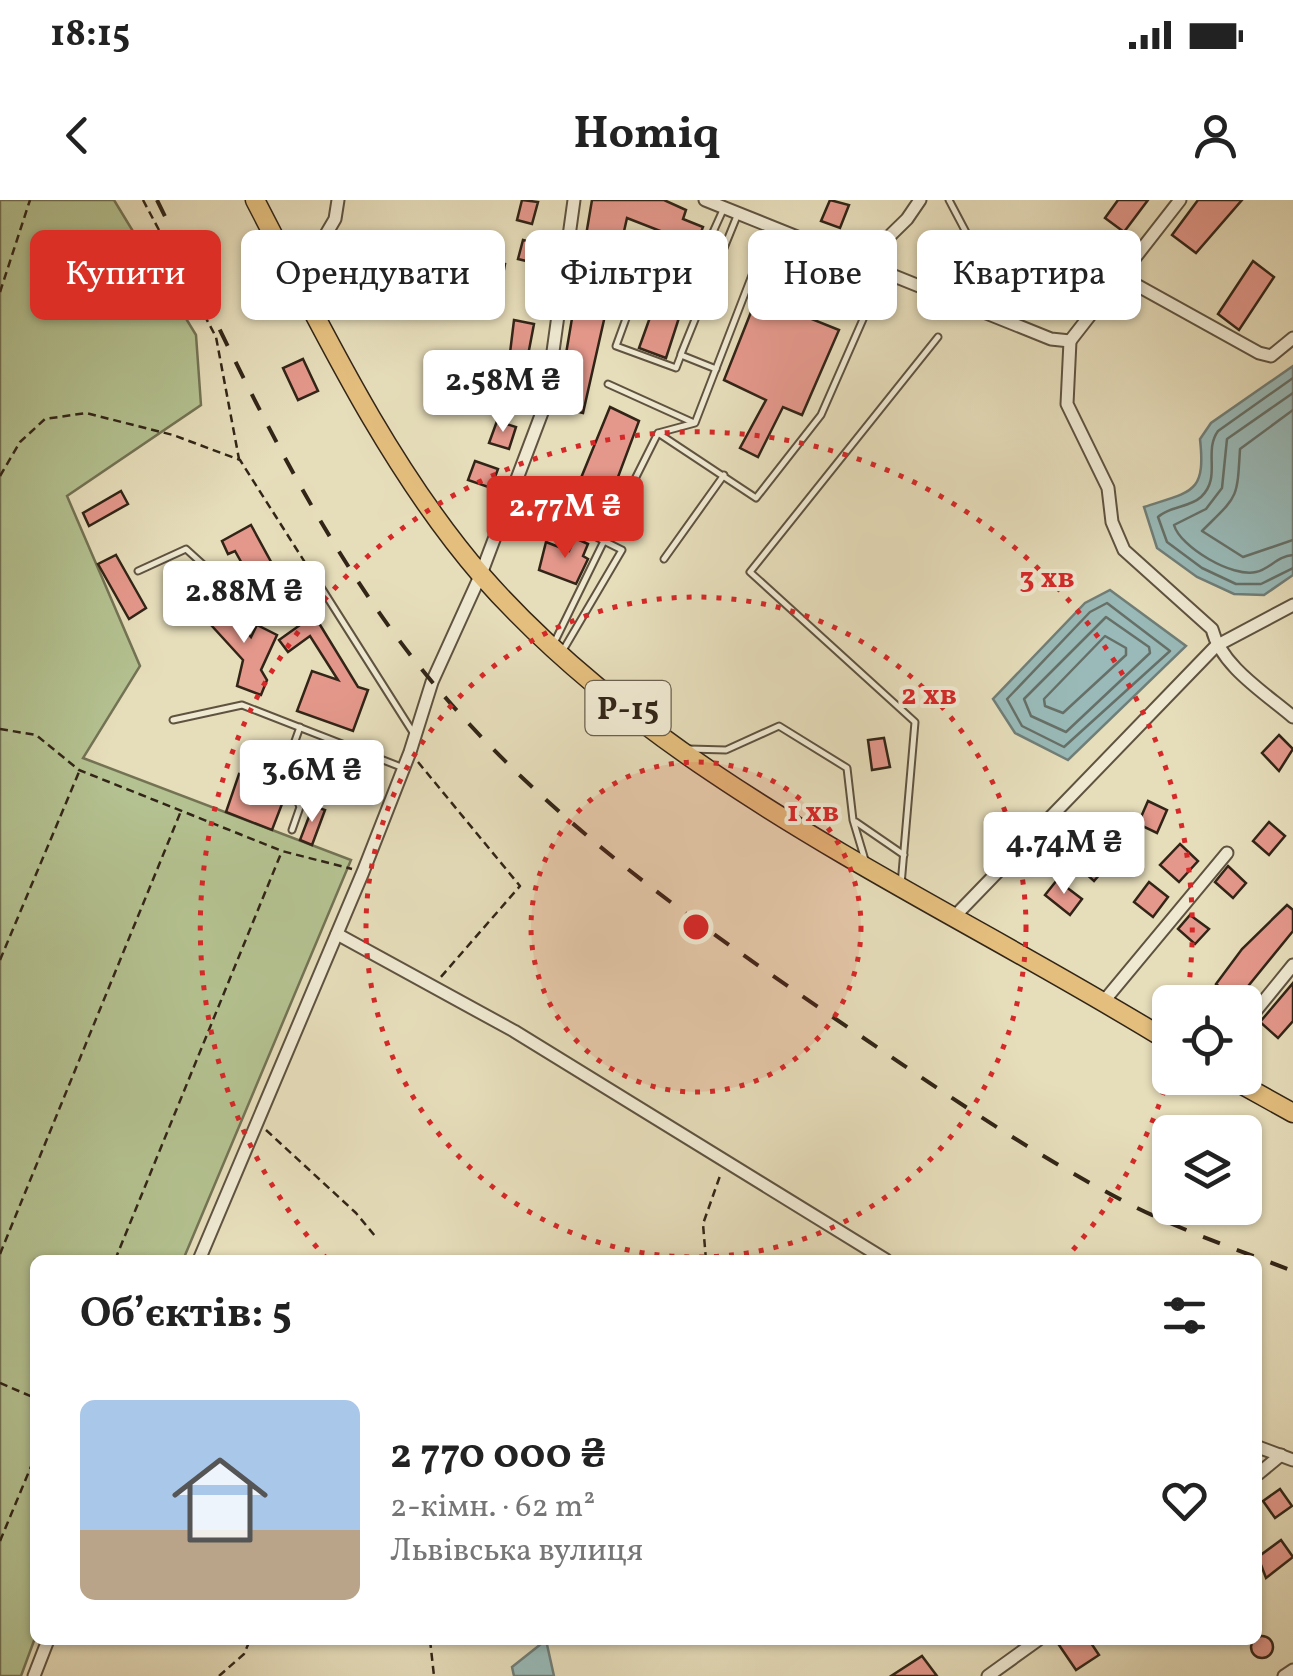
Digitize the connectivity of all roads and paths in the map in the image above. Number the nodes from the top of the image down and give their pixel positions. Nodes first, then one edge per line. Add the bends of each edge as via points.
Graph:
1 (30, 200) edge
2 (143, 200) edge
3 (255, 200) edge
4 (338, 200) edge
5 (574, 200) edge
6 (706, 200) edge
7 (920, 200) edge
8 (949, 200) edge
9 (1180, 200) edge
10 (724, 208) junction
11 (738, 213) junction
12 (271, 230) edge
13 (328, 230) edge
14 (714, 230) edge
15 (781, 230) edge
16 (896, 230) edge
17 (965, 230) edge
18 (1141, 252) edge
19 (1141, 288) edge
20 (0, 292) edge
21 (320, 320) edge
22 (625, 320) edge
23 (1003, 320) edge
24 (1088, 320) edge
25 (938, 337) dead end
26 (1293, 338) edge
27 (1070, 342) junction
28 (681, 354) junction
29 (716, 369) junction
30 (608, 384) dead end
31 (695, 423) junction
32 (658, 434) junction
33 (240, 460) junction
34 (724, 474) junction
35 (0, 476) edge
36 (542, 507) dead end
37 (604, 541) junction
38 (664, 560) dead end
39 (138, 571) dead end
40 (481, 574) junction
41 (317, 581) junction
42 (1293, 605) edge
43 (1216, 646) junction
44 (556, 651) junction
45 (1293, 717) edge
46 (173, 720) dead end
47 (300, 726) junction
48 (0, 729) edge
49 (414, 734) junction
50 (679, 749) junction
51 (410, 752) junction
52 (404, 768) junction
53 (79, 770) junction
54 (181, 810) junction
55 (853, 820) junction
56 (292, 830) dead end
57 (282, 851) junction
58 (1227, 853) dead end
59 (904, 855) junction
60 (867, 868) junction
61 (363, 872) junction
62 (901, 887) junction
63 (954, 917) junction
64 (337, 934) junction
65 (0, 960) edge
66 (1293, 965) edge
67 (432, 987) junction
68 (1104, 1001) junction
69 (1262, 1003) edge
70 (1152, 1031) edge
71 (1261, 1095) edge
72 (1293, 1113) edge
73 (258, 1122) junction
74 (724, 1162) junction
75 (375, 1236) dead end
76 (0, 1254) edge
77 (118, 1255) edge
78 (201, 1255) edge
79 (706, 1255) edge
80 (878, 1255) edge
81 (0, 1383) edge
82 (30, 1396) edge
83 (1262, 1449) edge
84 (1287, 1458) edge
85 (30, 1468) edge
86 (1262, 1472) edge
87 (0, 1541) edge
88 (46, 1645) edge
89 (248, 1645) edge
90 (431, 1645) edge
91 (1031, 1645) edge
92 (1293, 1670) edge
93 (34, 1676) edge
94 (218, 1676) edge
95 (434, 1676) edge
96 (988, 1676) edge
97 (1284, 1676) edge

1 - 20 path
2 - 33 path via 216,337
3 - 12 main road, Р-15
4 - 13 street
5 - 40 street via 546,402
6 - 10 street
7 - 16 street
8 - 17 lane
9 - 18 street
10 - 11 street
10 - 14 lane
11 - 15 street
11 - 28 lane
19 - 26 street via 1259,353 1271,356
21 - 40 main road, Р-15 via 395,451
22 - 28 lane via 616,346 676,368
23 - 27 street
24 - 27 street
25 - 59 lane via 750,572 914,722
27 - 43 street via 1066,404 1108,488 1124,550 1212,629
28 - 29 lane
29 - 31 lane
29 - 34 lane via 754,270 864,316 820,415 756,498
30 - 31 lane
31 - 32 lane
32 - 34 lane
32 - 37 lane
33 - 35 path via 86,413 45,419 20,442
33 - 41 path
34 - 38 lane
36 - 37 lane
37 - 44 lane
37 - 44 lane via 622,550
39 - 41 lane via 186,549 250,607
40 - 44 main road, Р-15
40 - 49 street
41 - 49 lane
42 - 43 street
43 - 45 street
43 - 63 street
44 - 50 main road, Р-15
46 - 47 lane via 242,705
47 - 52 lane
47 - 56 lane via 285,769 300,807
48 - 53 path via 36,735
49 - 51 street
50 - 55 lane via 726,750 779,726 847,768
50 - 60 main road, Р-15
51 - 52 street
51 - 67 path via 520,886
52 - 61 street
53 - 54 path
53 - 65 path
54 - 57 path
54 - 76 path
55 - 59 lane
55 - 60 lane
57 - 61 path
57 - 77 path
58 - 68 street
59 - 62 lane
60 - 62 main road, Р-15
61 - 64 street
62 - 63 main road, Р-15
63 - 68 main road, Р-15
64 - 67 street
64 - 73 street
66 - 69 street
67 - 74 street
68 - 70 main road, Р-15
71 - 72 main road
73 - 75 path
73 - 78 street
74 - 79 path via 703,1224
74 - 80 street
81 - 82 path
83 - 84 street
84 - 86 street
85 - 87 path
88 - 93 street
89 - 94 path
90 - 95 path
91 - 96 street
92 - 97 street

